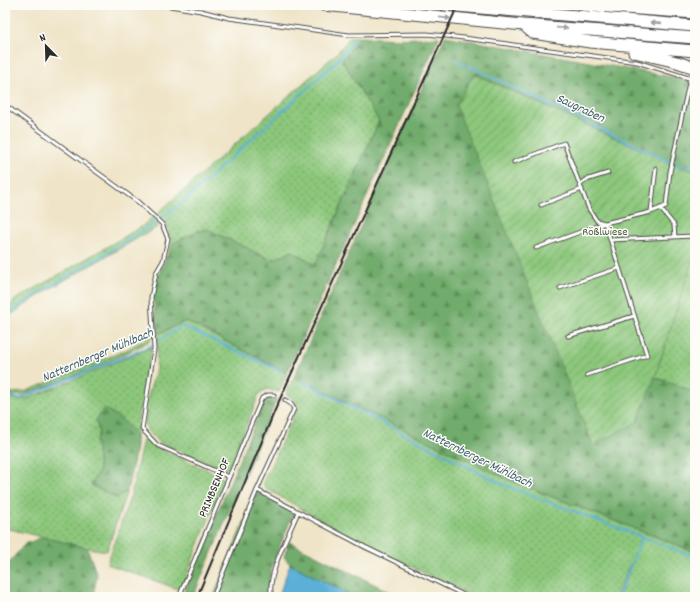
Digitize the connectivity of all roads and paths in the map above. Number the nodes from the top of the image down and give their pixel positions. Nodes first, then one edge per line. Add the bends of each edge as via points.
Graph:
1 (164, 5) edge
2 (323, 5) edge
3 (445, 5) edge
4 (583, 5) edge
5 (689, 11) edge
6 (523, 25) junction
7 (695, 26) edge
8 (695, 38) edge
9 (613, 45) junction
10 (695, 51) edge
11 (695, 68) edge
12 (690, 78) junction
13 (695, 80) edge
14 (5, 104) edge
15 (514, 162) dead end
16 (656, 168) dead end
17 (608, 173) dead end
18 (580, 185) junction
19 (582, 189) junction
20 (541, 205) dead end
21 (660, 208) junction
22 (650, 212) junction
23 (605, 223) junction
24 (694, 236) dead end
25 (675, 237) junction
26 (610, 240) junction
27 (536, 248) dead end
28 (619, 268) junction
29 (560, 288) dead end
30 (634, 316) junction
31 (568, 336) dead end
32 (587, 375) dead end
33 (274, 395) dead end
34 (286, 400) dead end
35 (229, 478) junction
36 (257, 490) junction
37 (298, 512) junction
38 (180, 597) edge
39 (213, 597) edge
40 (272, 597) edge
41 (468, 597) edge

1 - 12 lane via 229,18 349,36 427,34 637,62
2 -> 6 highway
7 -> 3 highway
4 - 5 highway
6 -> 8 highway
6 - 9 highway via 533,33
9 - 10 highway
9 - 11 highway
12 - 13 lane
12 - 21 lane via 666,206
14 - 35 lane via 155,215 162,224 168,239 151,297 154,349 142,429 157,445
15 - 18 lane via 564,143
16 - 22 lane
17 - 18 lane via 586,180
18 - 19 lane
19 - 20 lane
19 - 23 lane via 589,209 597,221
21 - 22 lane
21 - 25 lane via 674,225
22 - 23 lane
23 - 26 lane
23 - 27 lane
24 - 25 lane
25 - 26 lane
26 - 28 lane
28 - 29 lane
28 - 30 lane
30 - 31 lane
30 - 32 lane via 647,355
33 - 35 lane, PRIMBSENHOF via 262,398
34 - 36 lane via 294,409
35 - 38 lane, PRIMBSENHOF
36 - 37 lane
36 - 39 lane
37 - 40 lane via 274,569 270,592
37 - 41 lane

